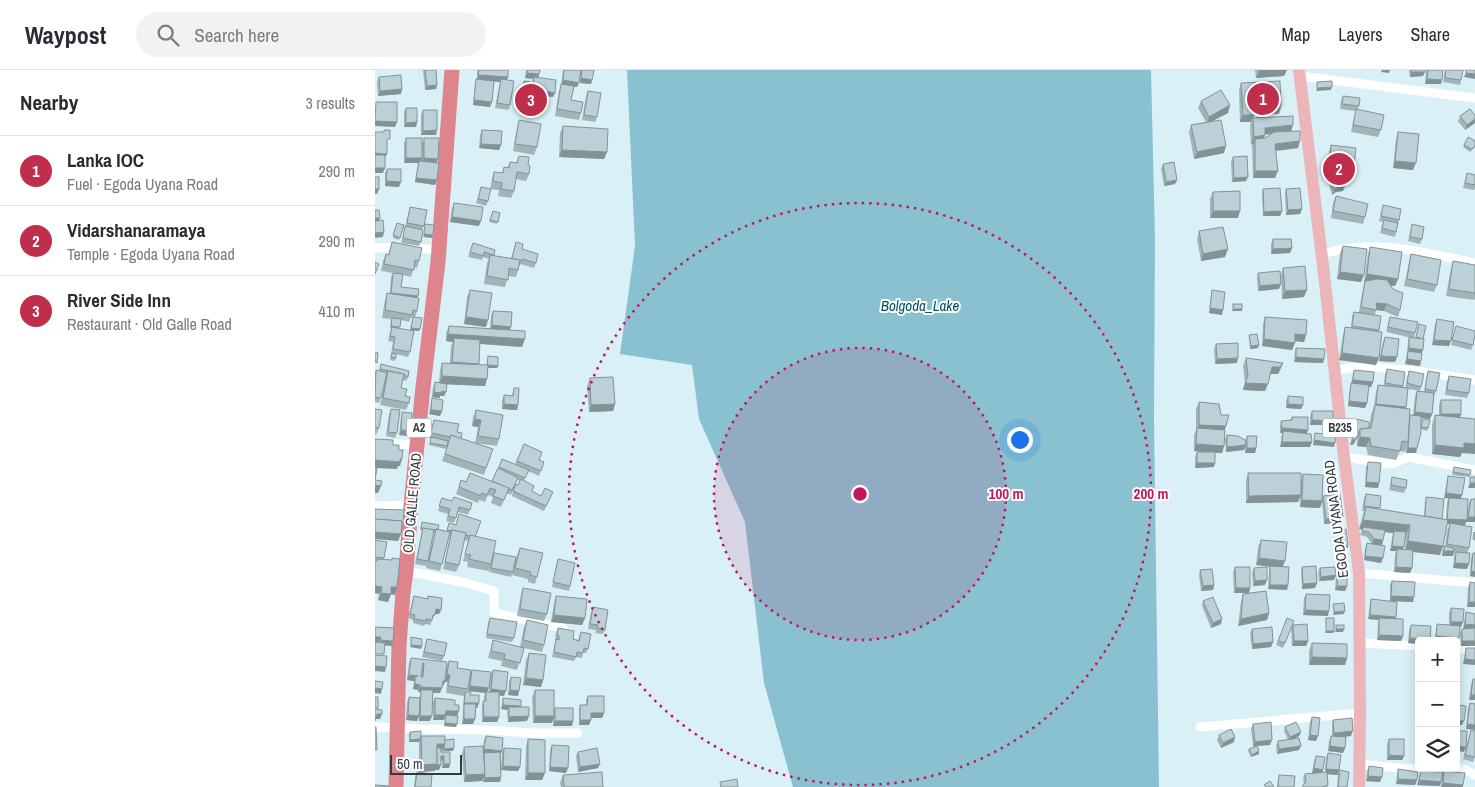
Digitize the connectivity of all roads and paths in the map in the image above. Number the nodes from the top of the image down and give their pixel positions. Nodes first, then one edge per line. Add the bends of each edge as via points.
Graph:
1 (452, 70) edge
2 (1300, 73) edge
3 (1475, 98) edge
4 (375, 248) edge
5 (439, 250) junction
6 (1322, 254) junction
7 (1475, 263) edge
8 (1334, 371) junction
9 (1475, 380) edge
10 (375, 443) edge
11 (417, 445) junction
12 (1344, 457) junction
13 (1475, 470) edge
14 (411, 505) junction
15 (375, 506) edge
16 (406, 571) junction
17 (1359, 573) junction
18 (1475, 583) edge
19 (563, 628) edge
20 (1359, 643) junction
21 (1415, 646) edge
22 (1460, 649) edge
23 (1475, 649) edge
24 (1360, 713) junction
25 (375, 726) edge
26 (1201, 727) dead end
27 (397, 728) junction
28 (578, 733) dead end
29 (1360, 764) junction
30 (1415, 769) edge
31 (1460, 769) edge
32 (1475, 775) edge
33 (396, 787) edge
34 (1359, 787) edge

1 - 5 highway, OLD GALLE ROAD / A2
2 - 3 street
2 - 6 main road, EGODA UYANA ROAD / B235
4 - 5 street
5 - 11 highway, OLD GALLE ROAD / A2
6 - 7 street via 1338,249 1390,246
6 - 8 main road, EGODA UYANA ROAD / B235
8 - 9 street via 1362,366
8 - 12 main road, EGODA UYANA ROAD / B235
10 - 11 street
11 - 14 highway, OLD GALLE ROAD / A2
12 - 13 street via 1390,464 1409,457
12 - 17 main road, EGODA UYANA ROAD / B235
14 - 15 street
14 - 16 highway, OLD GALLE ROAD / A2
16 - 19 street via 494,591 494,613
16 - 27 highway, OLD GALLE ROAD / A2 via 399,645
17 - 18 street
17 - 20 main road, EGODA UYANA ROAD / B235
20 - 21 street
20 - 24 main road, EGODA UYANA ROAD / B235
22 - 23 street
24 - 26 street
24 - 29 main road, EGODA UYANA ROAD / B235
25 - 27 street
27 - 28 street
27 - 33 highway, OLD GALLE ROAD / A2
29 - 30 street
29 - 34 main road, EGODA UYANA ROAD / B235
31 - 32 street

